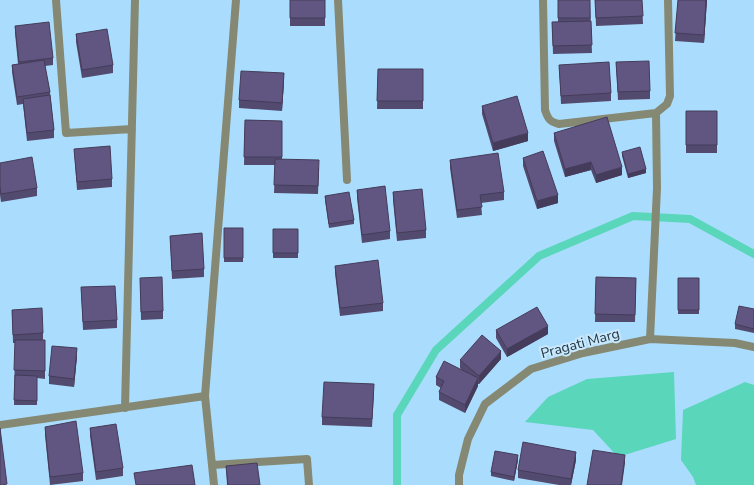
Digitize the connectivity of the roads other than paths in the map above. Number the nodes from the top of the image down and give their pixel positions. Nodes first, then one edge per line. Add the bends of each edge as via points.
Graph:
1 (56, 0) edge
2 (135, 0) edge
3 (236, 0) edge
4 (338, 0) edge
5 (543, 0) edge
6 (668, 0) edge
7 (656, 113) junction
8 (132, 130) junction
9 (346, 180) dead end
10 (650, 339) junction
11 (754, 348) edge
12 (205, 396) junction
13 (125, 408) junction
14 (0, 425) edge
15 (212, 465) junction
16 (214, 485) edge
17 (310, 485) edge
18 (459, 485) edge

1 - 8 street via 66,133
2 - 8 street
3 - 12 street
4 - 9 street
5 - 7 street via 545,110 548,119 559,124
6 - 7 street via 670,96 667,104
7 - 10 street via 657,188
8 - 13 street
10 - 11 street, Pragati Marg via 735,344
10 - 18 street, Pragati Marg via 583,352 532,370 484,404 468,439 458,475
12 - 13 street
12 - 15 street
13 - 14 street
15 - 16 street
15 - 17 street via 307,458

